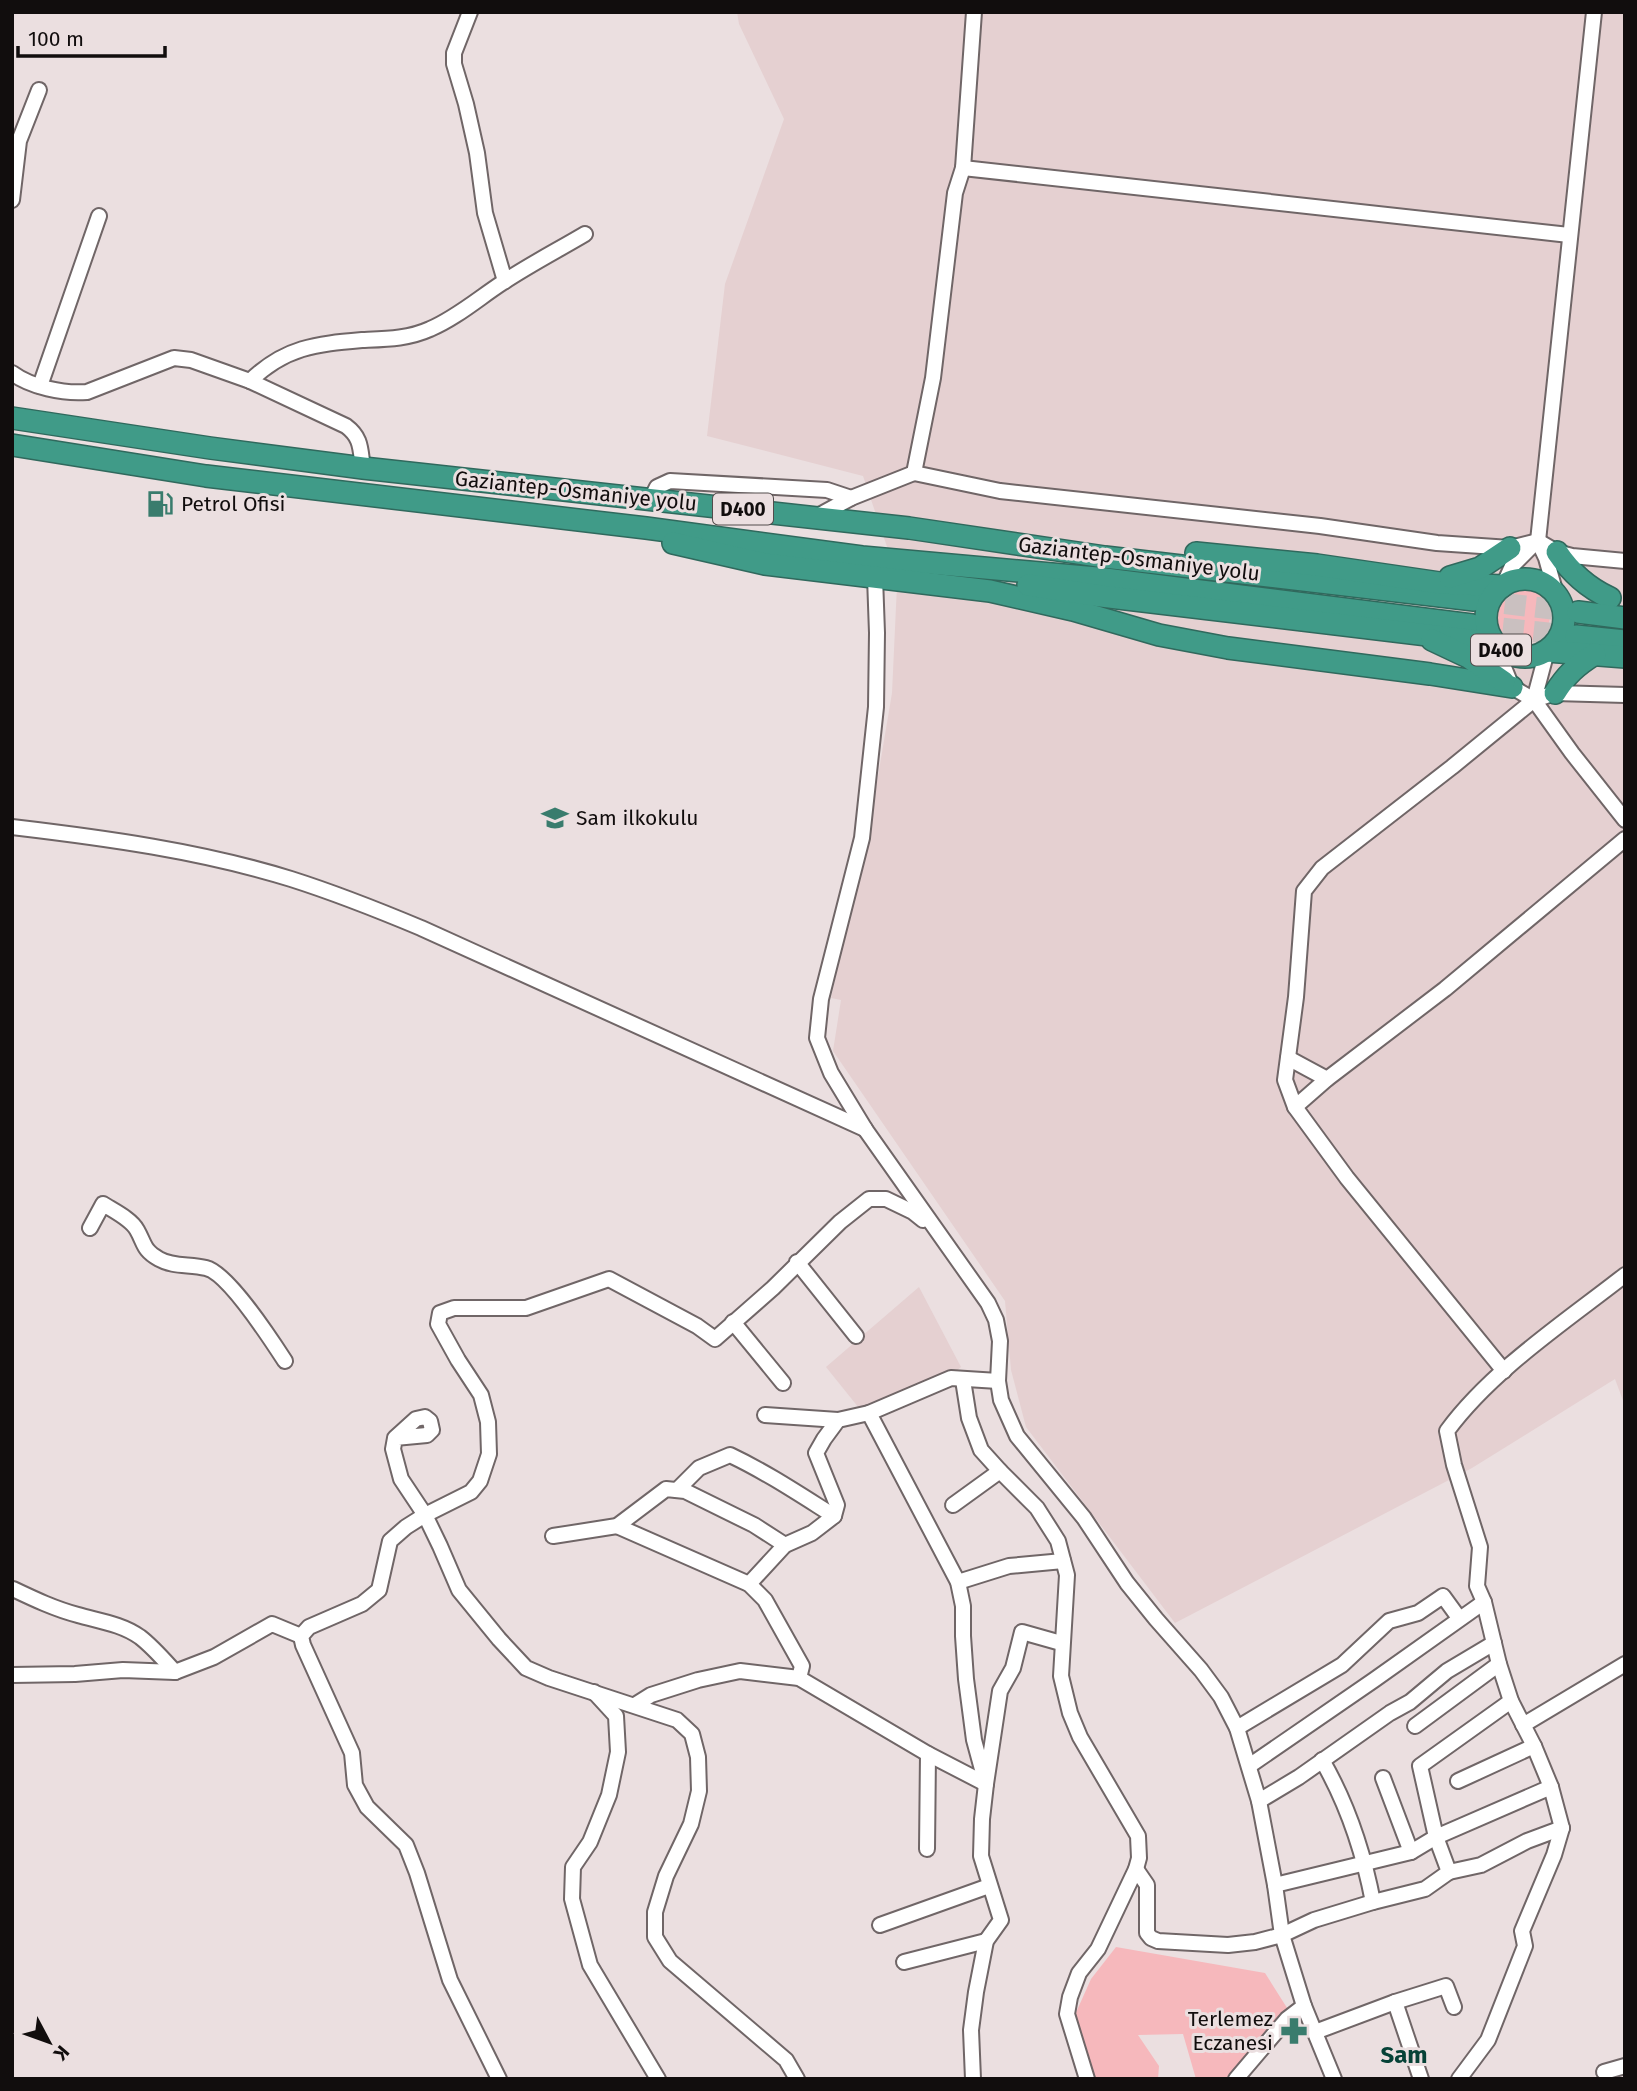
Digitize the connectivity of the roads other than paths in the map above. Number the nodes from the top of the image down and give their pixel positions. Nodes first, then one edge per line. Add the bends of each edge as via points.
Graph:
1 (470, 12) edge
2 (974, 12) edge
3 (1594, 12) edge
4 (39, 90) dead end
5 (963, 168) junction
6 (12, 200) edge
7 (99, 216) dead end
8 (585, 234) dead end
9 (1569, 235) junction
10 (505, 281) junction
11 (12, 373) edge
12 (250, 381) junction
13 (40, 386) junction
14 (12, 418) edge
15 (12, 445) edge
16 (363, 468) junction
17 (914, 473) junction
18 (851, 498) junction
19 (651, 499) junction
20 (816, 517) junction
21 (646, 528) junction
22 (909, 528) junction
23 (1538, 541) junction
24 (1510, 548) junction
25 (1557, 552) junction
26 (914, 561) junction
27 (1625, 561) edge
28 (875, 578) junction
29 (1432, 581) junction
30 (1503, 586) junction
31 (1556, 594) junction
32 (1618, 599) edge
33 (1474, 600) tunnel mouth
34 (1578, 612) tunnel mouth
35 (1625, 618) edge
36 (1472, 625) tunnel mouth
37 (1417, 634) junction
38 (1576, 636) tunnel mouth
39 (1625, 641) edge
40 (1494, 643) junction
41 (1547, 651) junction
42 (1595, 654) junction
43 (1625, 657) edge
44 (1512, 687) junction
45 (1555, 693) junction
46 (1625, 695) edge
47 (1534, 700) junction
48 (1625, 820) edge
49 (12, 827) edge
50 (1625, 839) edge
51 (1288, 1058) junction
52 (1327, 1079) junction
53 (1295, 1107) junction
54 (865, 1129) junction
55 (90, 1228) dead end
56 (940, 1235) junction
57 (797, 1262) junction
58 (1625, 1275) edge
59 (733, 1322) junction
60 (856, 1336) dead end
61 (285, 1361) dead end
62 (1504, 1371) junction
63 (963, 1380) junction
64 (998, 1381) junction
65 (783, 1383) dead end
66 (869, 1413) junction
67 (765, 1415) dead end
68 (838, 1420) junction
69 (395, 1438) dead end
70 (1000, 1471) junction
71 (677, 1490) junction
72 (953, 1505) dead end
73 (425, 1515) junction
74 (834, 1516) junction
75 (617, 1525) junction
76 (553, 1536) dead end
77 (785, 1545) junction
78 (1063, 1561) junction
79 (958, 1582) junction
80 (749, 1584) junction
81 (13, 1589) edge
82 (1484, 1602) junction
83 (1459, 1618) junction
84 (301, 1636) junction
85 (1062, 1643) junction
86 (1494, 1643) junction
87 (1499, 1664) junction
88 (1625, 1664) edge
89 (175, 1672) junction
90 (12, 1675) edge
91 (799, 1678) junction
92 (593, 1691) junction
93 (1511, 1701) junction
94 (635, 1705) junction
95 (1415, 1726) dead end
96 (1523, 1726) junction
97 (1237, 1728) junction
98 (1534, 1746) junction
99 (928, 1754) junction
100 (1322, 1760) junction
101 (1249, 1766) junction
102 (1384, 1778) dead end
103 (1458, 1781) dead end
104 (986, 1784) junction
105 (1551, 1787) junction
106 (1259, 1801) junction
107 (1562, 1828) junction
108 (1436, 1837) junction
109 (927, 1849) dead end
110 (1411, 1852) junction
111 (1366, 1863) junction
112 (1136, 1869) junction
113 (1449, 1872) junction
114 (1275, 1885) junction
115 (989, 1886) junction
116 (1373, 1902) junction
117 (880, 1925) dead end
118 (1282, 1935) junction
119 (986, 1941) junction
120 (904, 1962) dead end
121 (1395, 2002) junction
122 (1304, 2006) junction
123 (1454, 2007) dead end
124 (1315, 2032) junction
125 (1625, 2066) edge
126 (1604, 2073) dead end
127 (1333, 2078) edge
128 (499, 2079) edge
129 (658, 2079) edge
130 (797, 2079) edge
131 (973, 2079) edge
132 (1087, 2079) edge
133 (1236, 2079) edge
134 (1421, 2079) edge
135 (1459, 2079) edge

1 - 10 street via 454,64 474,140 485,213
2 - 5 street
3 - 9 street
4 - 6 street via 19,141
5 - 9 street
5 - 17 street via 955,193 933,378
7 - 13 street
8 - 10 street
9 - 23 street
10 - 12 street via 432,329 393,340 300,349 278,358
11 - 13 street
12 - 13 street via 174,358 87,392
12 - 16 street via 355,433
14 - 16 highway, Gaziantep-Osmaniye yolu / D400
15 - 21 highway, Gaziantep-Osmaniye yolu / D400 via 206,476
16 - 19 highway, Gaziantep-Osmaniye yolu / D400
17 - 18 street
17 - 24 street via 1000,491
18 - 19 street via 827,490 670,481 657,487
18 - 20 street
19 - 20 highway, Gaziantep-Osmaniye yolu / D400
20 - 22 highway, Gaziantep-Osmaniye yolu / D400
21 - 26 highway, Gaziantep-Osmaniye yolu / D400
21 - 28 highway via 682,546 765,564
22 - 29 highway, D400 via 971,528
22 - 33 highway, Gaziantep-Osmaniye yolu / D400 via 1105,557
23 - 24 street
23 - 25 street
23 - 30 street via 1512,566
23 - 31 street
24 - 29 highway, D400 via 1480,568
25 - 27 street
25 - 32 highway, D400 via 1593,590
26 - 36 highway, Gaziantep-Osmaniye yolu / D400 via 1097,578
26 - 37 highway, D400 via 968,577
28 - 44 highway via 1024,598 1160,635 1228,648
28 - 54 street via 876,707 862,838 821,999 817,1038 831,1073
29 - 30 highway, D400
30 - 31 highway, D400 via 1531,579
30 - 40 highway, D400 via 1486,612
31 - 32 highway, D400
31 - 41 highway, D400 via 1564,624
34 - 35 highway
37 - 40 highway, D400
37 - 44 highway, D400 via 1468,657
38 - 39 highway
40 - 41 highway, D400 via 1515,656 1532,657
40 - 44 street
41 - 42 highway, D400
41 - 47 street
42 - 43 highway, D400
42 - 45 highway via 1567,675
44 - 47 street
45 - 46 street
45 - 47 street
47 - 48 street
47 - 51 street via 1322,868 1304,891
49 - 54 street via 206,858 356,901
50 - 52 street via 1445,989
51 - 52 street
51 - 53 street via 1285,1080
52 - 53 street
53 - 62 street
54 - 56 street
55 - 61 street via 103,1204 137,1228 144,1249 160,1260 209,1268 241,1299
56 - 57 street via 913,1212 886,1199 869,1199
56 - 64 street via 996,1320
57 - 59 street
57 - 60 street
58 - 62 street
59 - 65 street
59 - 73 street via 715,1339 609,1279 526,1308 454,1308 440,1313 438,1324 481,1395 489,1454 471,1492
62 - 82 street via 1463,1409 1447,1431 1480,1547 1477,1586
63 - 64 street
63 - 66 street via 951,1378
63 - 70 street via 969,1418 981,1450
64 - 97 street via 1017,1436 1084,1518 1114,1566 1201,1670
66 - 68 street
66 - 79 street
67 - 68 street
68 - 74 street via 816,1453 837,1505
69 - 73 street via 393,1449 401,1479
70 - 72 street
70 - 78 street via 1037,1508 1058,1541
71 - 74 street via 699,1468 730,1455
71 - 75 street via 666,1489
71 - 77 street via 754,1525
73 - 84 street via 390,1541 379,1590
73 - 92 street via 459,1590 526,1668
74 - 77 street
75 - 76 street
75 - 80 street
77 - 80 street
78 - 79 street via 1009,1566
78 - 85 street via 1067,1575
79 - 104 street via 974,1741
80 - 91 street via 765,1600 802,1666
81 - 89 street via 138,1636
82 - 83 street
82 - 86 street
83 - 97 street via 1443,1596 1418,1613 1389,1621 1342,1665
83 - 101 street
84 - 89 street via 272,1624 214,1657
84 - 128 street via 352,1753 355,1785 367,1807 406,1845 450,1980
85 - 104 street via 1022,1633 1013,1668 1000,1691
85 - 112 street via 1060,1676 1070,1713 1138,1836
86 - 87 street
86 - 100 street
87 - 93 street
87 - 95 street
88 - 96 street
89 - 90 street
91 - 94 street via 740,1671 651,1695
91 - 99 street
92 - 94 street
92 - 129 street via 616,1716 618,1752 609,1795 590,1842 573,1867 572,1899 590,1965
93 - 96 street
93 - 108 street via 1420,1766
94 - 130 street via 677,1720 692,1734 698,1757 699,1791 691,1824 655,1912 655,1937 670,1961 786,2060
96 - 98 street
97 - 101 street
98 - 103 street
98 - 105 street
99 - 104 street
99 - 109 street
100 - 106 street
100 - 111 street via 1340,1791
101 - 106 street
102 - 110 street
104 - 115 street via 981,1856
105 - 107 street
105 - 108 street
106 - 114 street
107 - 113 street via 1481,1865
107 - 135 street via 1522,1931 1525,1946 1488,2040
108 - 110 street
108 - 113 street
110 - 111 street
111 - 114 street
111 - 116 street
112 - 118 street via 1147,1885 1147,1933 1151,1938 1238,1945
112 - 132 street via 1070,1997 1067,2014
113 - 116 street via 1425,1889
114 - 118 street
115 - 117 street
115 - 119 street via 1001,1920
116 - 118 street
118 - 122 street
119 - 120 street
119 - 131 street via 971,2030
121 - 123 street via 1446,1986
121 - 124 street
121 - 134 street
122 - 124 street
122 - 133 street via 1287,2019
124 - 127 street
125 - 126 street

